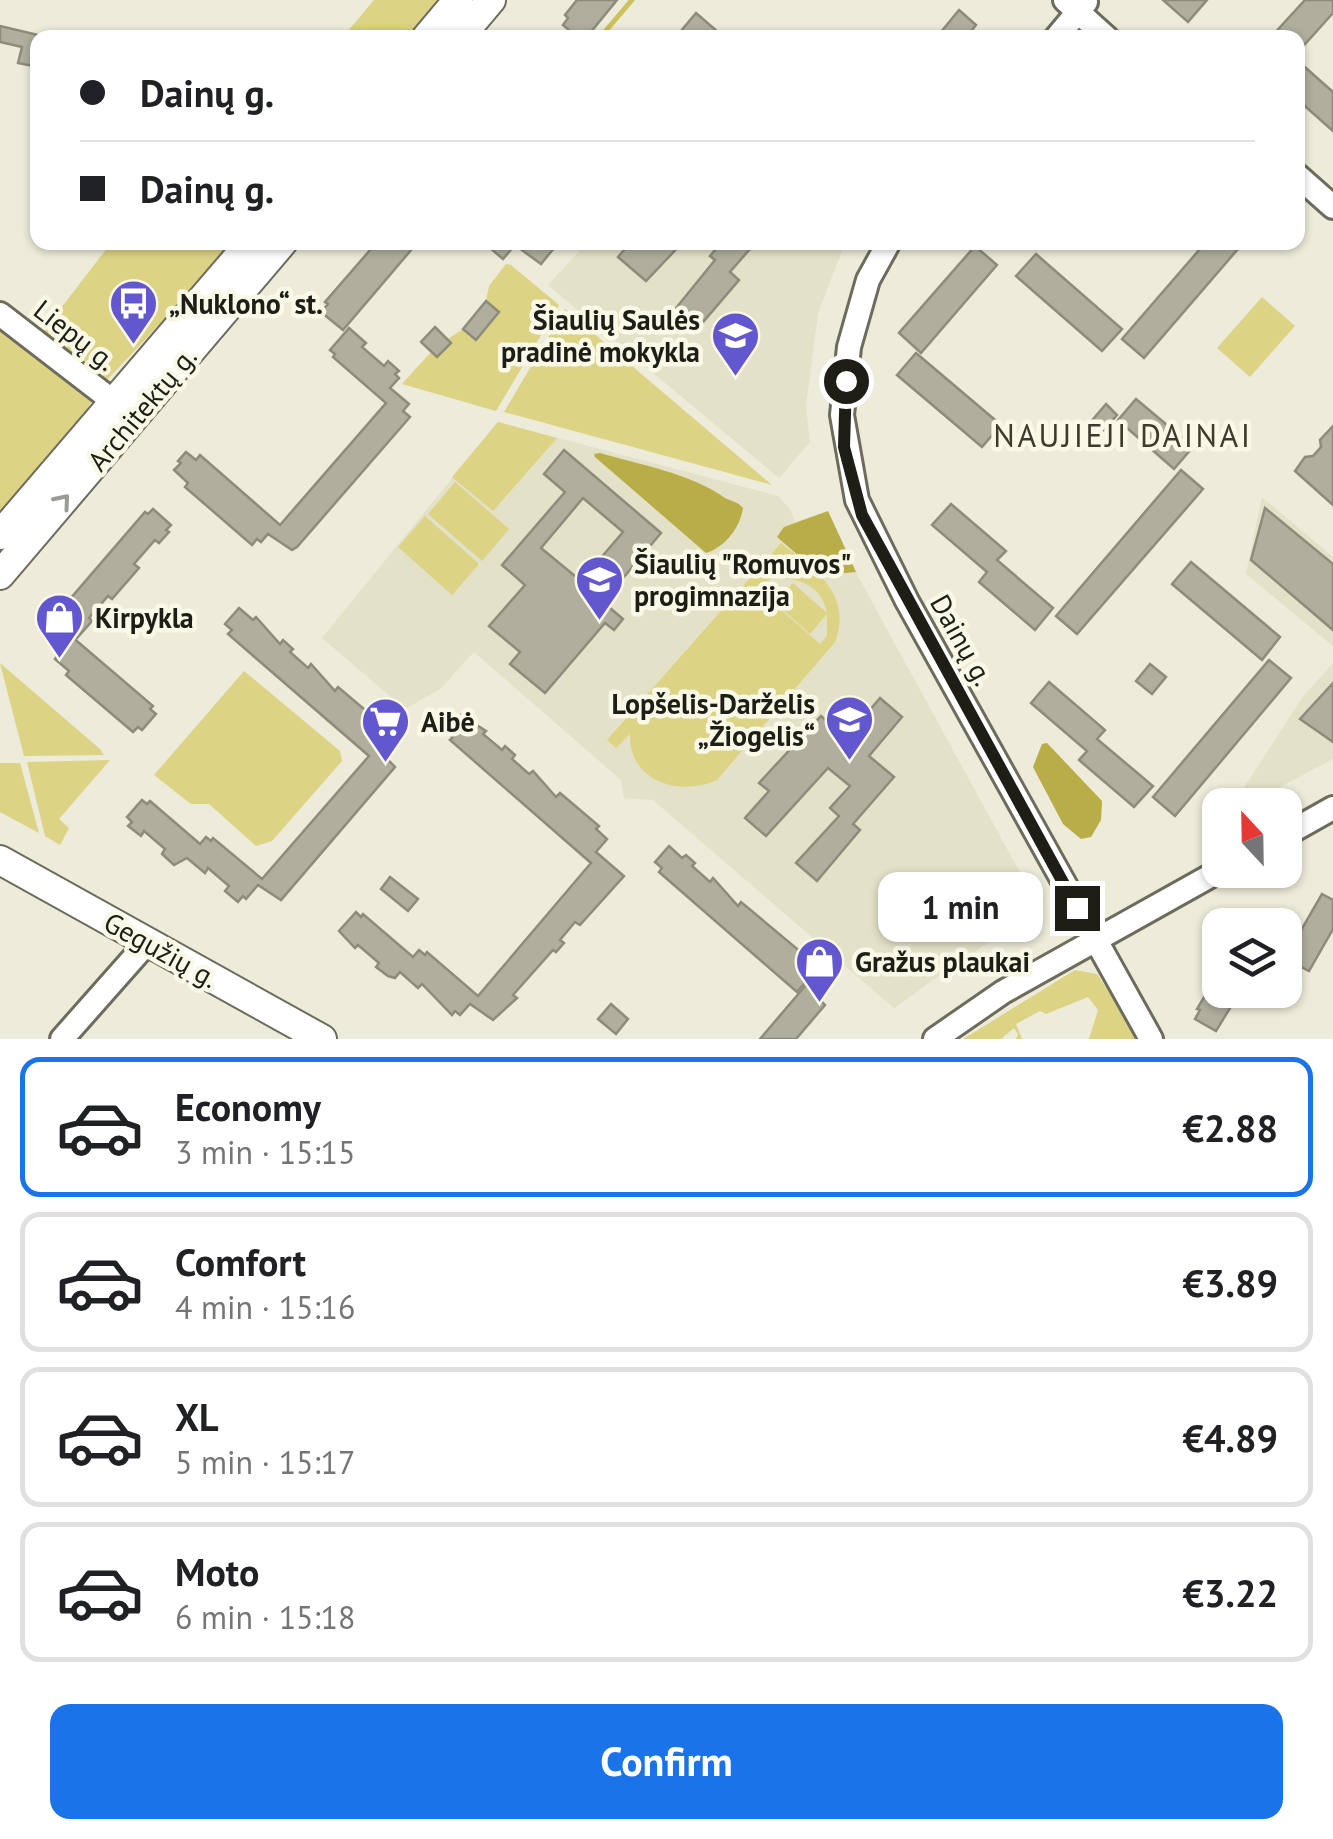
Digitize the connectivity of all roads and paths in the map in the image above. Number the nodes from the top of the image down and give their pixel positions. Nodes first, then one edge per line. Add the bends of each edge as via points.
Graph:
1 (458, 0) edge
2 (491, 0) edge
3 (1077, 4) edge
4 (433, 30) edge
5 (466, 30) edge
6 (1061, 30) edge
7 (1101, 30) edge
8 (1305, 182) edge
9 (1333, 207) edge
10 (244, 250) edge
11 (277, 250) edge
12 (885, 250) edge
13 (0, 314) edge
14 (114, 402) junction
15 (0, 535) edge
16 (0, 575) edge
17 (1333, 808) edge
18 (1302, 825) edge
19 (0, 860) edge
20 (1202, 880) edge
21 (1094, 939) junction
22 (146, 944) junction
23 (62, 1039) edge
24 (322, 1039) edge
25 (935, 1039) edge
26 (1151, 1039) edge

1 - 4 main road
2 - 5 main road
3 - 6 street
3 - 7 street
8 - 9 street
10 - 14 main road, Architektų g.
16 -> 11 main road, Architektų g.
12 - 21 street, Dainų g. via 868,280 849,347 842,415 853,488 882,554
13 - 14 street, Liepų g.
14 - 15 main road, Architektų g.
17 - 18 street
19 - 22 main road, Gegužių g.
20 - 21 street
21 - 25 street
21 - 26 street, Dainų g.
22 - 23 street
22 - 24 main road, Gegužių g.

